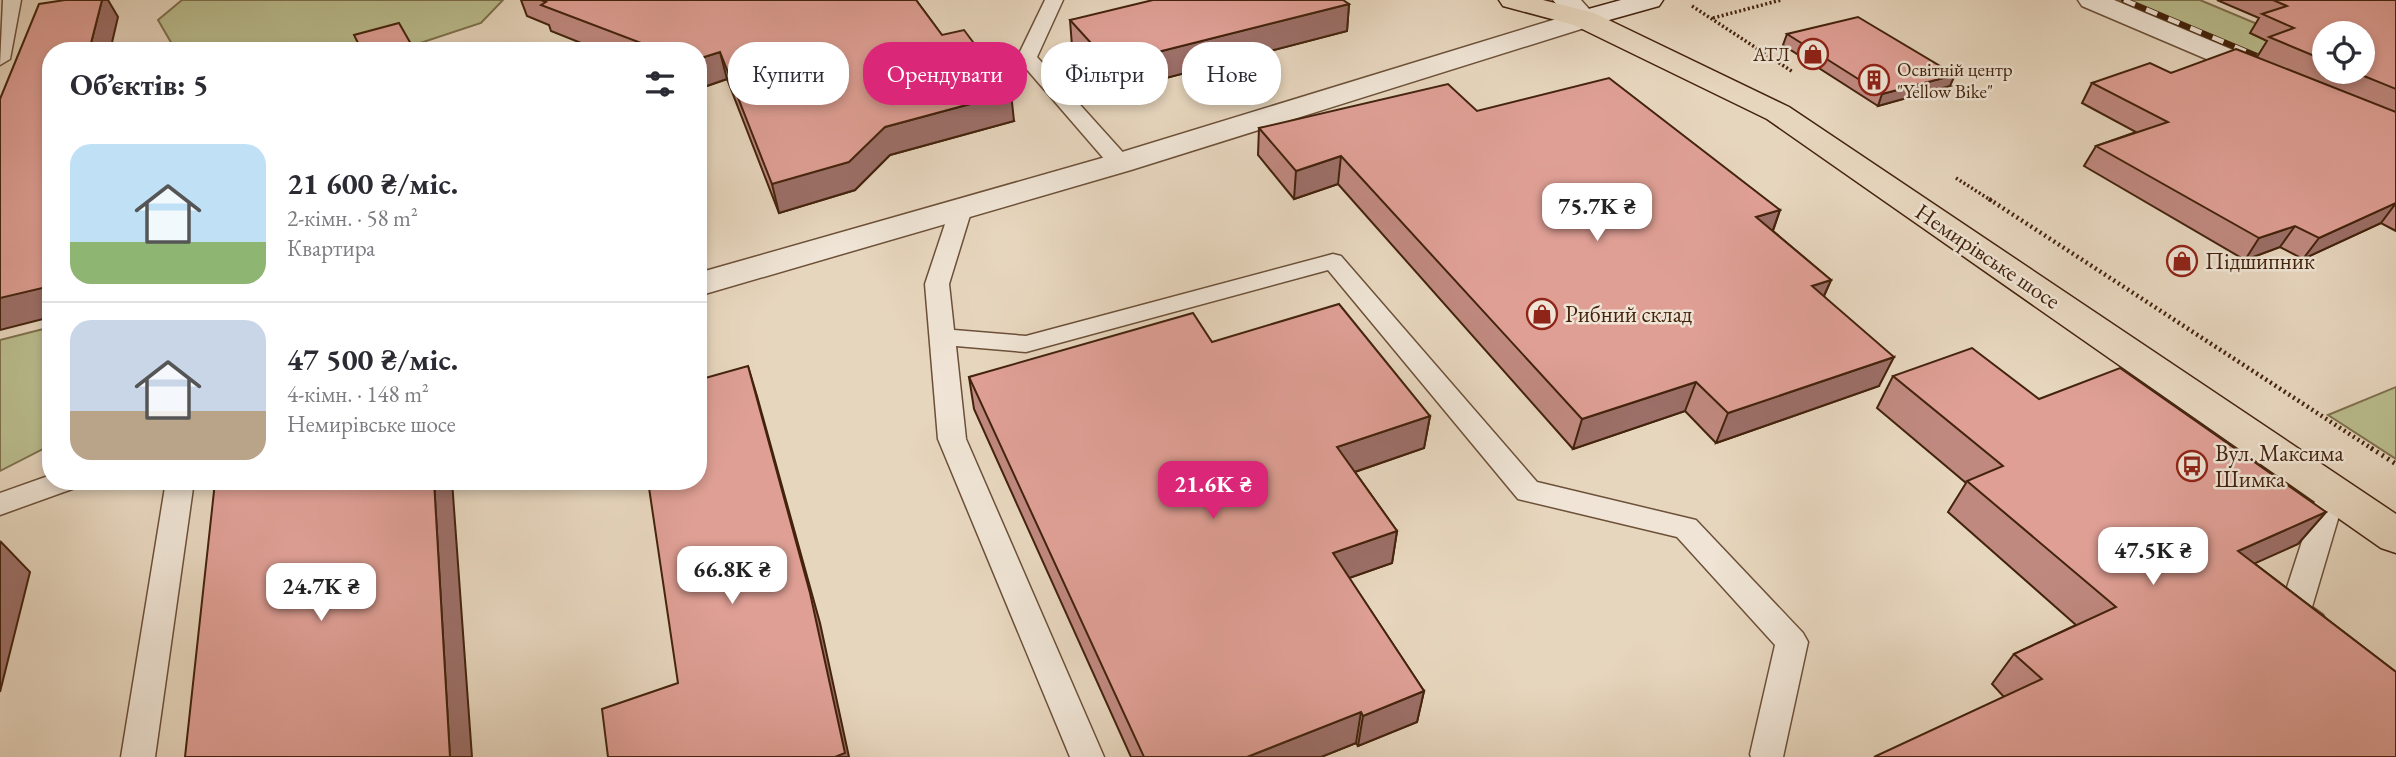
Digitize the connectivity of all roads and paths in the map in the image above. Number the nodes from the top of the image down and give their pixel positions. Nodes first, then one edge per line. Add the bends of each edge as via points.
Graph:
1 (12, 0) edge
2 (1054, 0) edge
3 (1512, 0) edge
4 (1650, 0) edge
5 (1682, 0) edge
6 (1781, 0) edge
7 (2091, 0) edge
8 (1575, 9) edge
9 (1712, 19) junction
10 (0, 59) edge
11 (1800, 76) dead end
12 (2294, 86) edge
13 (1120, 163) junction
14 (1952, 175) dead end
15 (961, 209) junction
16 (707, 282) edge
17 (943, 337) junction
18 (2396, 464) edge
19 (42, 489) edge
20 (179, 490) edge
21 (2332, 492) junction
22 (0, 504) edge
23 (2396, 536) edge
24 (2336, 642) edge
25 (1767, 754) dead end
26 (138, 757) edge
27 (1087, 757) edge

1 - 10 lane
2 - 13 lane via 1027,58
3 - 8 main road, Немирівське шосе
4 - 8 street
5 - 9 path
6 - 9 path
7 - 12 street
8 - 13 street
8 - 21 main road, Немирівське шосе via 1779,113
9 - 11 path
13 - 15 street
14 - 18 path
15 - 16 street
15 - 17 lane via 937,284
17 - 25 lane via 1026,344 1333,261 1528,491 1686,528 1792,642
17 - 27 lane via 952,439
19 - 22 lane
20 - 26 lane
21 - 23 main road, Немирівське шосе
21 - 24 lane via 2295,612

